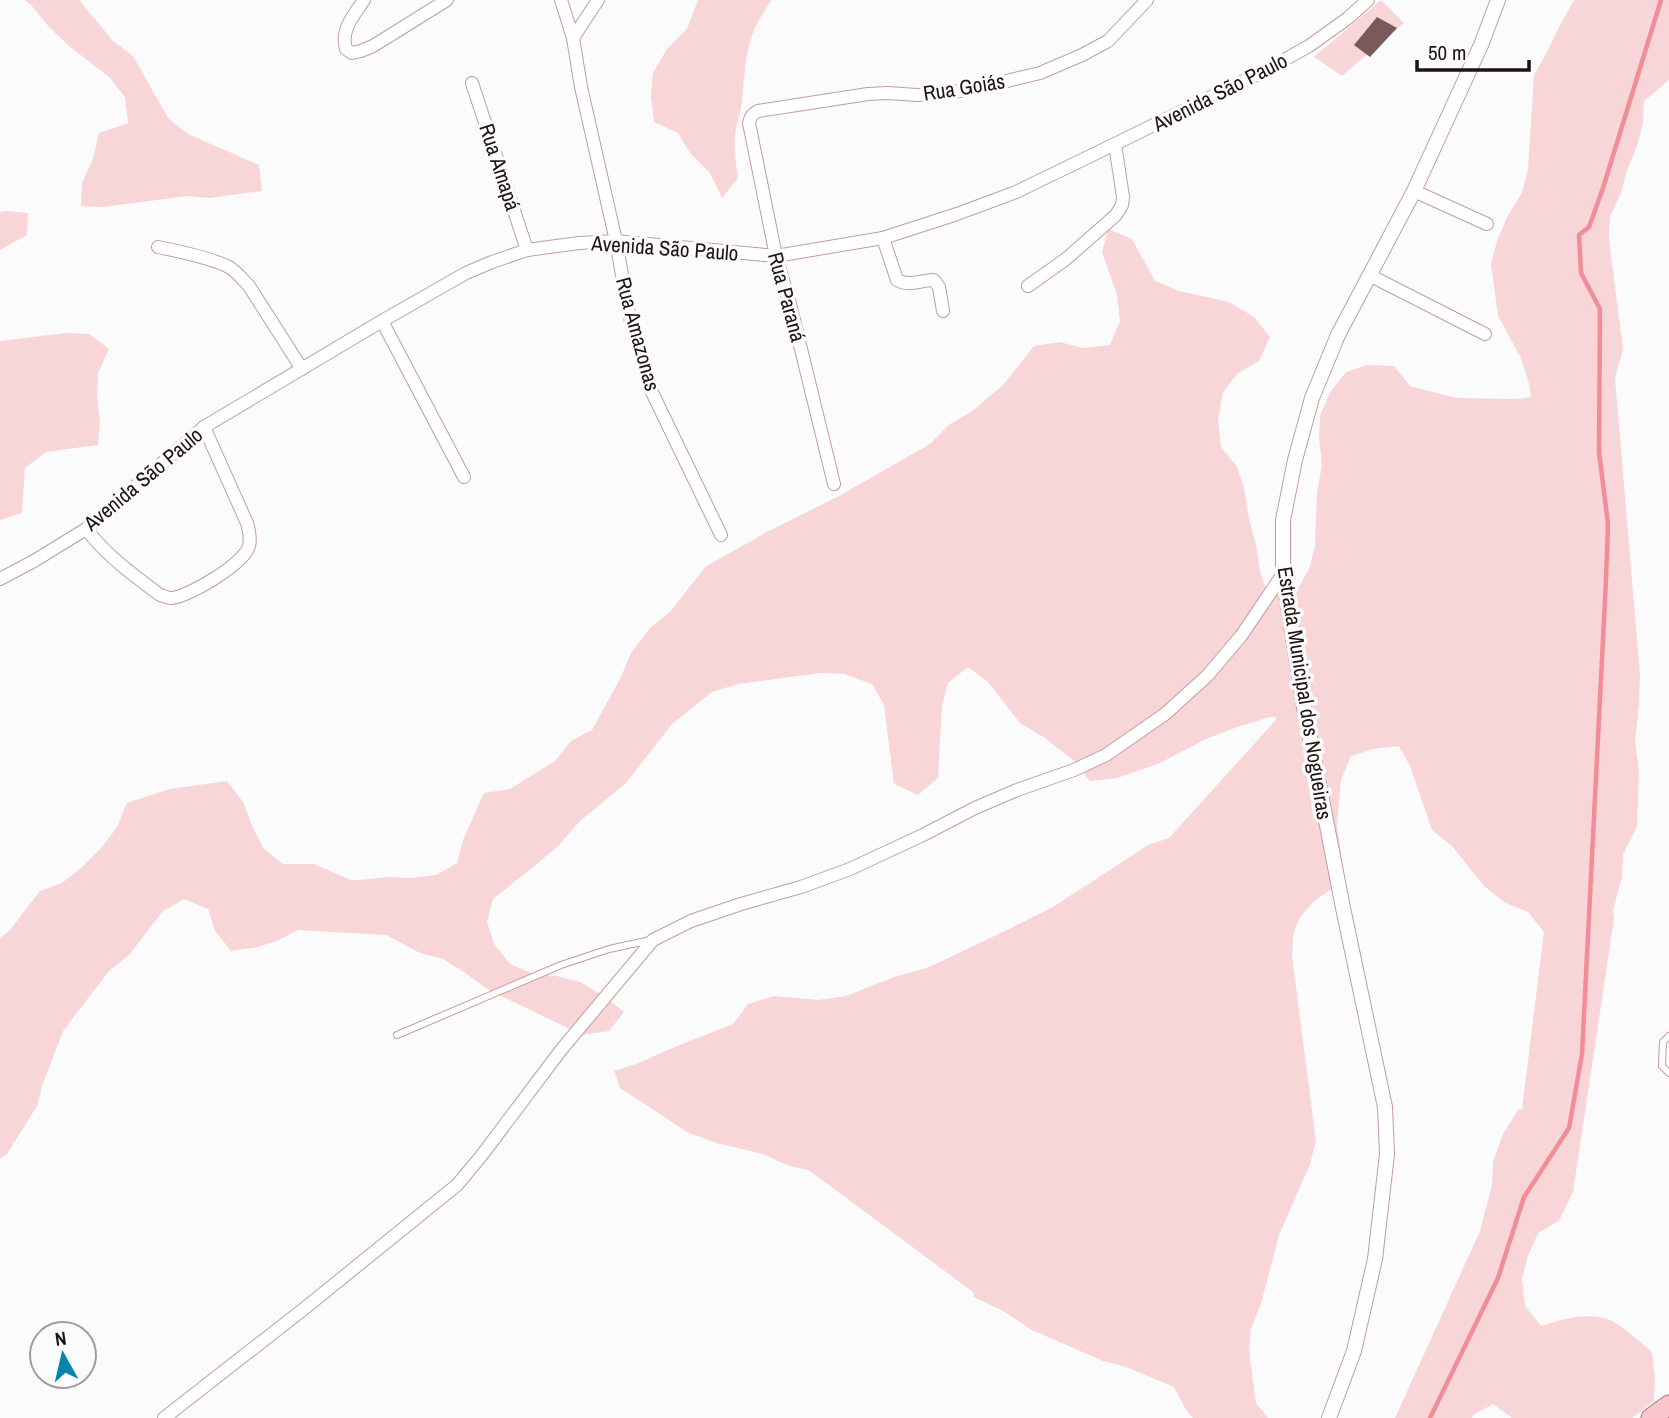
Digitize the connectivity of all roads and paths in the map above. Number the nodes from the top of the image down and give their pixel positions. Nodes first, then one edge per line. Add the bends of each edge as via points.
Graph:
1 (364, 0) edge
2 (447, 0) edge
3 (561, 0) edge
4 (598, 0) edge
5 (1147, 0) edge
6 (1368, 0) edge
7 (1498, 0) edge
8 (573, 38) junction
9 (472, 83) dead end
10 (758, 111) joint
11 (1115, 144) junction
12 (1414, 191) junction
13 (1487, 224) dead end
14 (883, 238) junction
15 (616, 241) junction
16 (158, 247) dead end
17 (527, 250) junction
18 (776, 256) junction
19 (1371, 276) junction
20 (1028, 286) dead end
21 (943, 311) dead end
22 (382, 321) junction
23 (1486, 334) dead end
24 (302, 369) junction
25 (204, 427) junction
26 (464, 477) dead end
27 (834, 484) dead end
28 (86, 529) junction
29 (721, 535) dead end
30 (1283, 574) junction
31 (0, 579) edge
32 (653, 940) junction
33 (397, 1035) dead end
34 (1669, 1036) edge
35 (1669, 1073) edge
36 (1669, 1406) edge
37 (164, 1418) edge
38 (1329, 1418) edge
39 (1651, 1418) edge
40 (1666, 1418) edge

1 - 2 street via 346,30 344,42 352,53 373,46
3 - 8 street, Rua Amazonas
4 - 8 street
5 - 10 street, Rua Goiás via 1108,41 1040,73 943,94 868,94
6 - 11 street, Avenida São Paulo via 1298,52
7 - 12 street, Estrada Municipal dos Nogueiras
8 - 15 street, Rua Amazonas
9 - 17 street, Rua Amapá
10 - 18 street, Rua Paraná via 749,123
11 - 14 street, Avenida São Paulo via 1016,191
11 - 20 street via 1123,197 1116,215
12 - 13 street
12 - 19 street, Estrada Municipal dos Nogueiras
14 - 18 street, Avenida São Paulo
14 - 21 street via 897,280 904,284 934,280
15 - 17 street, Avenida São Paulo
15 - 18 street, Avenida São Paulo
15 - 29 street, Rua Amazonas via 649,387
16 - 24 street via 183,251 239,275
17 - 22 street, Avenida São Paulo via 466,273
18 - 27 street, Rua Paraná
19 - 23 street
19 - 30 street, Estrada Municipal dos Nogueiras via 1338,335 1312,398 1283,520
22 - 24 street, Avenida São Paulo
22 - 26 street
24 - 25 street, Avenida São Paulo
25 - 28 street, Avenida São Paulo
25 - 28 street via 247,523 250,538 245,554 211,581 168,598 120,566
28 - 31 street, Avenida São Paulo
30 - 32 street via 1207,676 1165,714 1106,755 975,808 850,869 691,921
30 - 38 street, Estrada Municipal dos Nogueiras via 1304,707 1385,1107 1387,1154 1375,1259 1354,1351
32 - 33 lane via 561,965
32 - 37 street via 457,1185
34 - 35 lane via 1663,1042 1662,1066
36 - 39 main road
36 - 40 main road

